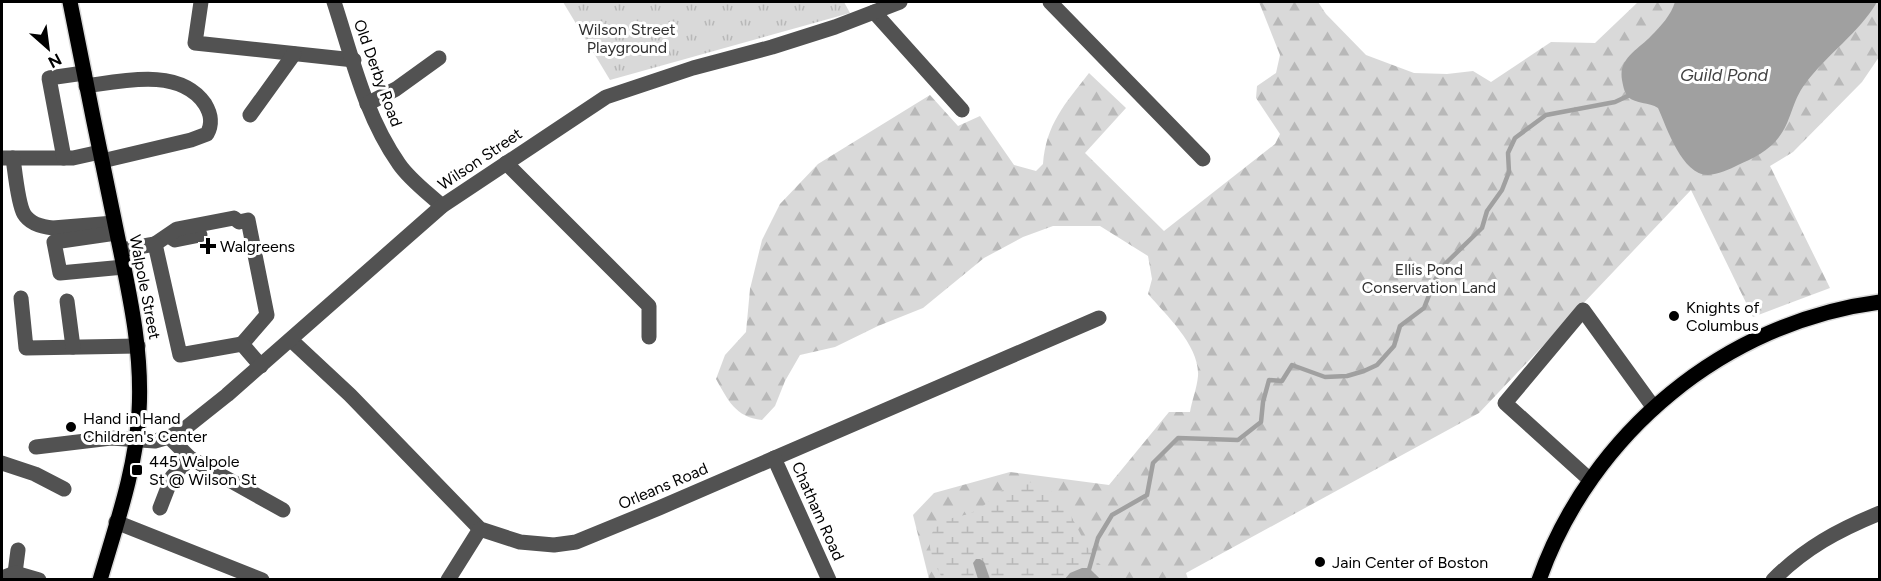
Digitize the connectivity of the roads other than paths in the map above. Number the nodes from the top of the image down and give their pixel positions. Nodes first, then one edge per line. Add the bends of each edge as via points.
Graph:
1 (69, 2) edge
2 (201, 2) edge
3 (334, 2) edge
4 (900, 2) edge
5 (1050, 2) edge
6 (874, 12) junction
7 (294, 54) junction
8 (439, 58) dead end
9 (354, 60) junction
10 (85, 80) junction
11 (367, 104) junction
12 (962, 110) dead end
13 (250, 116) dead end
14 (101, 157) junction
15 (7, 158) edge
16 (64, 158) junction
17 (1203, 159) dead end
18 (506, 163) junction
19 (442, 206) junction
20 (239, 222) junction
21 (115, 228) junction
22 (169, 236) junction
23 (155, 244) junction
24 (121, 250) junction
25 (124, 267) junction
26 (21, 298) dead end
27 (67, 301) dead end
28 (1880, 302) edge
29 (1099, 318) dead end
30 (649, 337) dead end
31 (291, 340) junction
32 (242, 344) junction
33 (138, 346) junction
34 (73, 347) junction
35 (261, 366) junction
36 (1654, 408) junction
37 (169, 438) junction
38 (137, 441) junction
39 (36, 447) dead end
40 (190, 458) junction
41 (774, 458) junction
42 (2, 463) edge
43 (1589, 479) junction
44 (64, 489) dead end
45 (160, 508) dead end
46 (283, 510) dead end
47 (1880, 513) edge
48 (116, 522) junction
49 (480, 529) junction
50 (18, 550) dead end
51 (8, 576) edge
52 (39, 579) edge
53 (100, 579) edge
54 (262, 579) edge
55 (448, 579) edge
56 (829, 579) edge
57 (1539, 579) edge
58 (1773, 579) edge

1 - 10 main road, Walpole Street
2 - 7 street via 195,43
3 - 9 street, Old Derby Road
4 - 6 street, Wilson Street
5 - 17 street
6 - 12 street
6 - 18 street, Wilson Street via 606,97
7 - 9 street
7 - 13 street
8 - 11 street
9 - 11 street, Old Derby Road
10 - 14 main road, Walpole Street
10 - 14 street via 164,81 195,93 210,113 212,126 207,134
10 - 16 street via 49,78
11 - 19 street, Old Derby Road via 380,134 401,166
14 - 16 street
14 - 21 main road, Walpole Street
15 - 16 street
15 - 21 street via 25,215 37,225
18 - 19 street, Wilson Street
18 - 30 street via 649,306
19 - 31 street, Wilson Street
20 - 22 street via 231,229 175,240
20 - 22 street via 234,218 177,229
20 - 32 street via 248,220 267,315
21 - 24 main road, Walpole Street
21 - 25 street via 54,242 60,273
22 - 23 street
23 - 24 street
23 - 32 street via 180,355
24 - 25 main road, Walpole Street
25 - 33 main road, Walpole Street
26 - 34 street via 26,348
27 - 34 street
28 - 36 main road via 1815,315 1761,336 1705,367
29 - 41 street, Orleans Road
31 - 35 street, Wilson Street
31 - 49 street, Orleans Road
32 - 35 street
33 - 34 street
33 - 38 main road, Walpole Street
35 - 37 street, Wilson Street
36 - 43 main road
36 - 43 street via 1583,310 1505,403
37 - 38 street, Wilson Street
37 - 40 street
38 - 39 street, Wilson Street via 111,438
38 - 48 main road, Walpole Street
40 - 45 street via 172,477
40 - 46 street
41 - 49 street, Orleans Road via 576,542 520,542
41 - 56 street, Chatham Road
42 - 44 street
43 - 57 main road via 1563,524
47 - 58 street via 1841,529 1793,559
48 - 53 main road, Walpole Street
48 - 54 street
49 - 55 street
50 - 51 street
51 - 52 street

